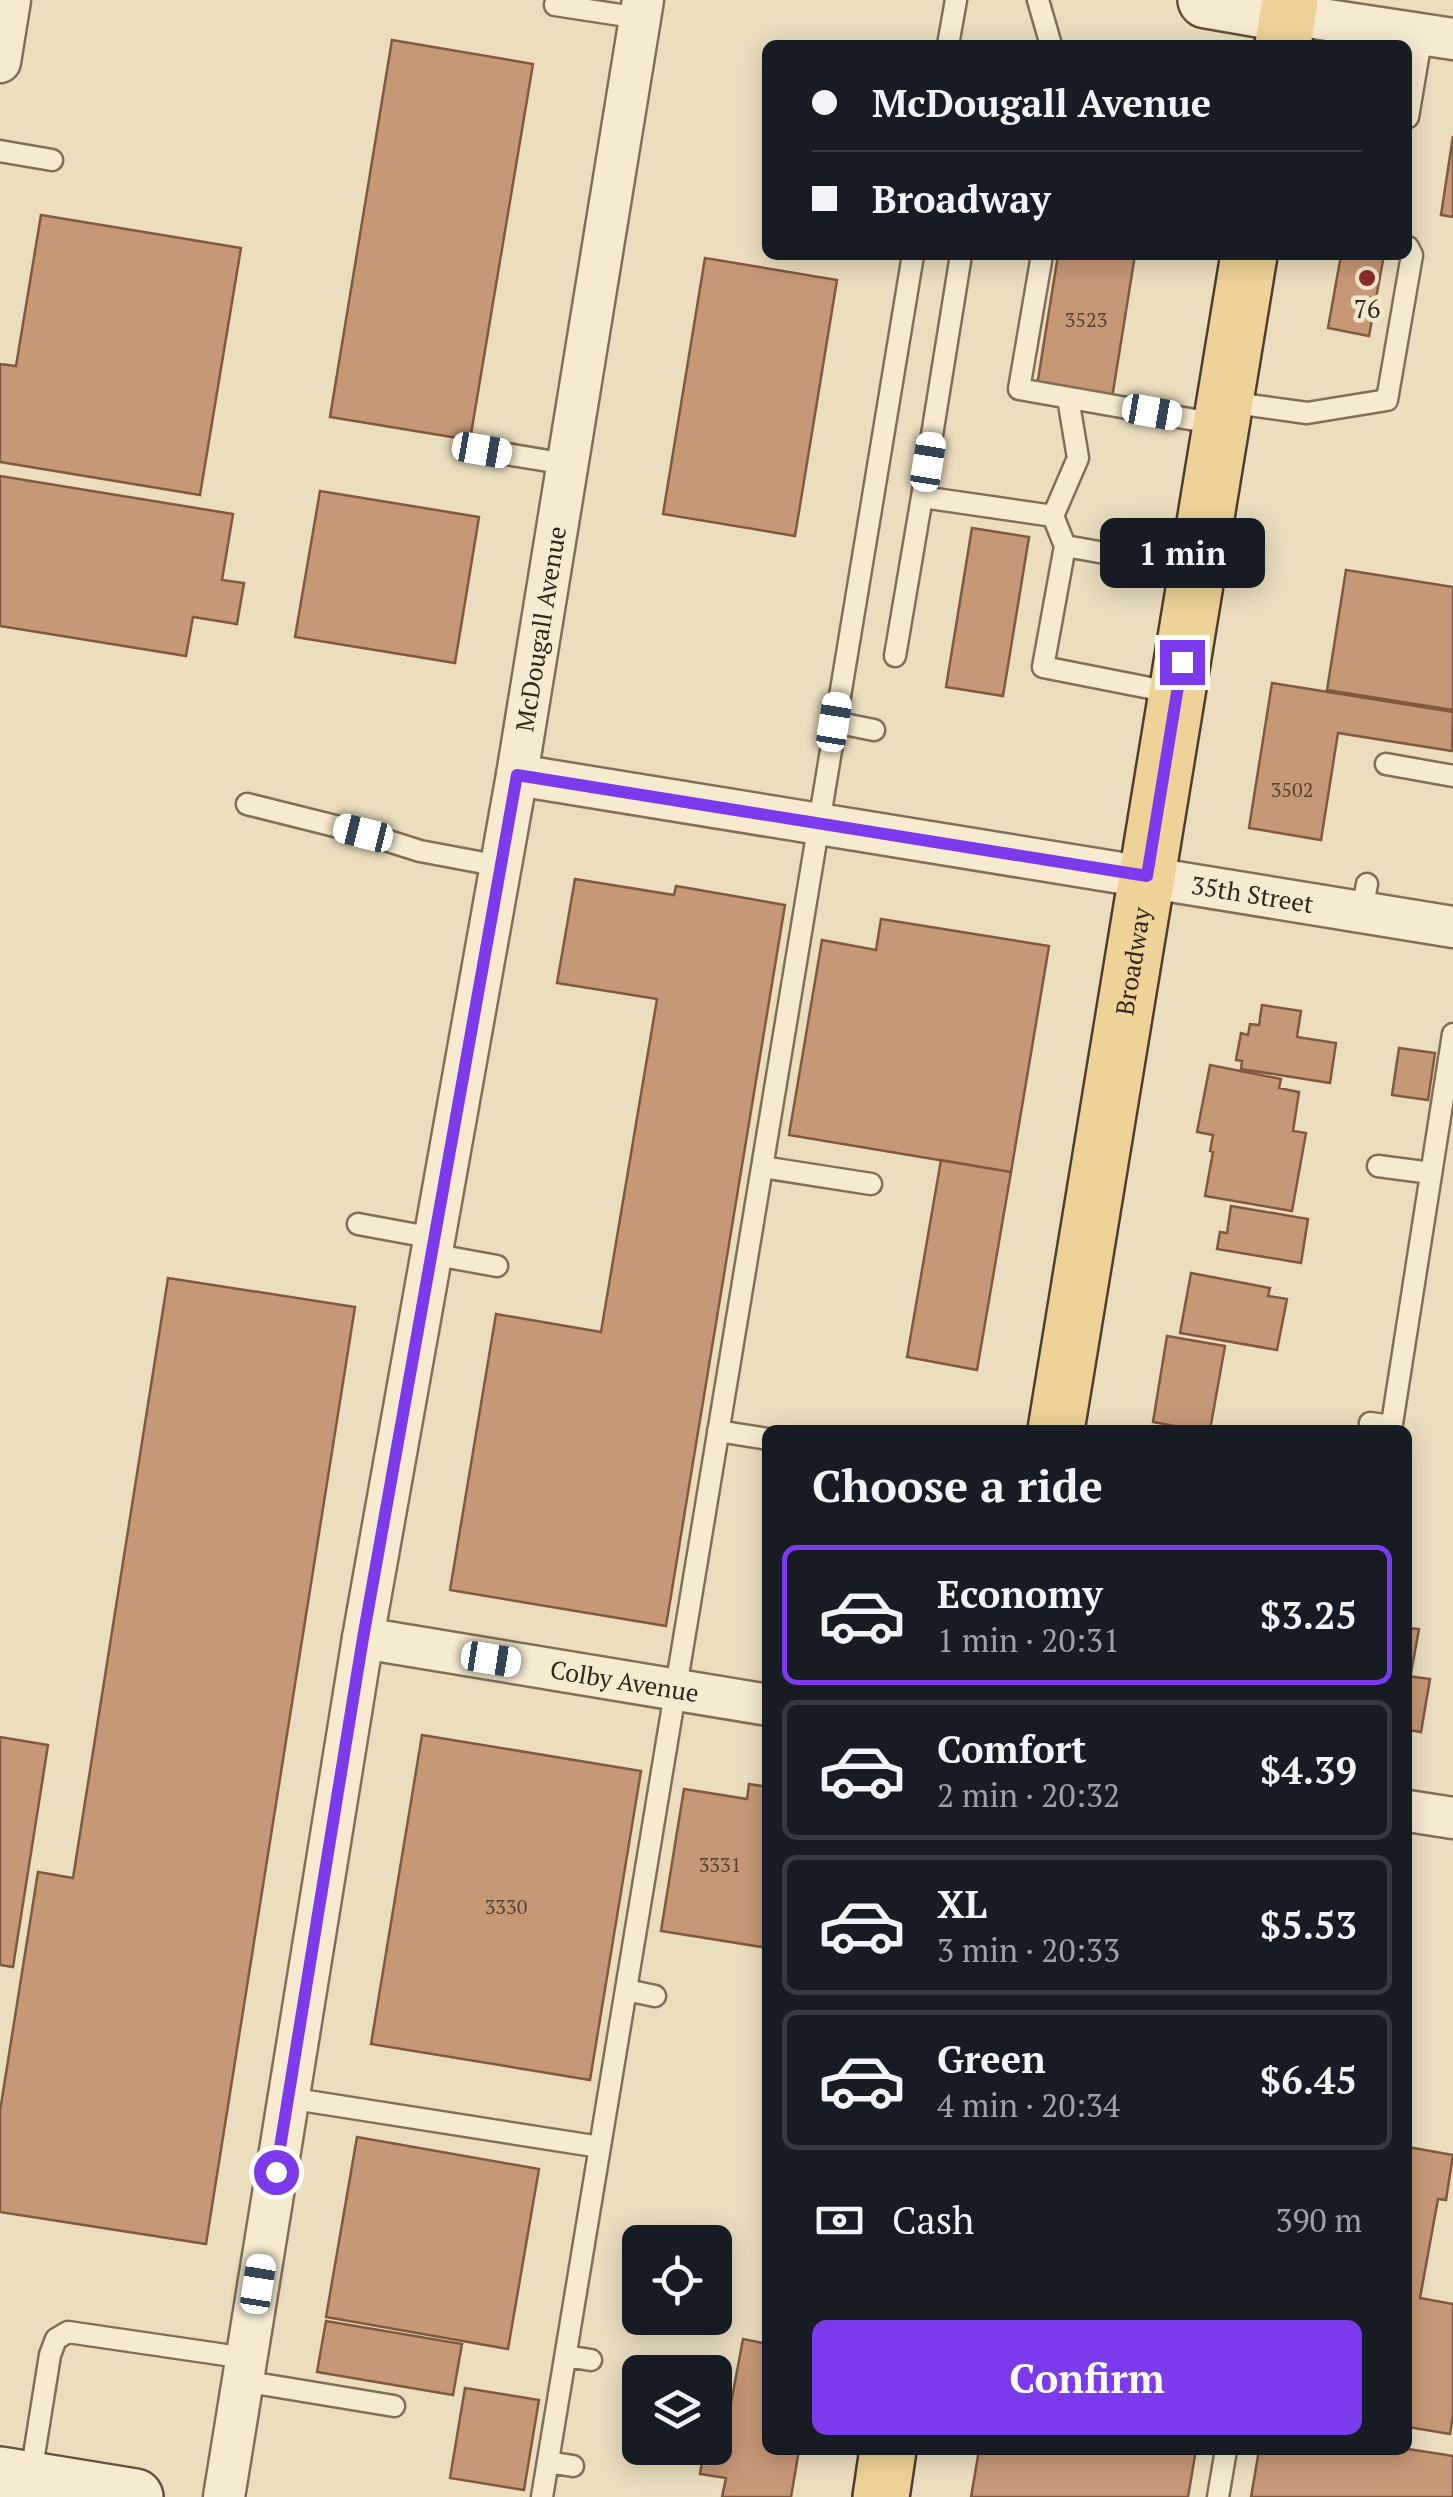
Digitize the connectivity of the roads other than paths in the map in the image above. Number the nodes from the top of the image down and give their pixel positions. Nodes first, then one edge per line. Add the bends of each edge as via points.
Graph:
1 (10, 0) edge
2 (956, 0) edge
3 (1038, 0) edge
4 (1206, 0) edge
5 (555, 4) dead end
6 (641, 9) edge
7 (1287, 20) edge
8 (1437, 37) edge
9 (949, 40) edge
10 (1049, 40) edge
11 (0, 62) edge
12 (1412, 107) edge
13 (0, 151) edge
14 (52, 160) dead end
15 (912, 260) edge
16 (960, 260) edge
17 (1041, 260) edge
18 (1247, 260) edge
19 (1411, 260) edge
20 (1068, 398) junction
21 (1223, 413) junction
22 (482, 450) dead end
23 (567, 464) junction
24 (922, 497) junction
25 (1053, 516) junction
26 (1065, 546) junction
27 (1198, 569) junction
28 (894, 656) dead end
29 (1177, 693) junction
30 (834, 722) junction
31 (874, 730) dead end
32 (1386, 764) dead end
33 (517, 775) junction
34 (1453, 776) edge
35 (247, 804) dead end
36 (817, 823) junction
37 (500, 866) junction
38 (1147, 876) junction
39 (1453, 927) edge
40 (1453, 1034) edge
41 (762, 1166) junction
42 (1378, 1166) dead end
43 (1431, 1173) junction
44 (870, 1184) dead end
45 (358, 1224) dead end
46 (433, 1246) junction
47 (498, 1266) dead end
48 (1057, 1425) edge
49 (1384, 1425) edge
50 (718, 1431) junction
51 (762, 1438) edge
52 (363, 1638) junction
53 (676, 1690) junction
54 (762, 1704) edge
55 (1412, 1812) edge
56 (1453, 1818) edge
57 (626, 1990) junction
58 (655, 1996) dead end
59 (288, 2098) junction
60 (600, 2147) junction
61 (566, 2356) junction
62 (591, 2360) dead end
63 (244, 2370) junction
64 (394, 2406) dead end
65 (887, 2455) edge
66 (1225, 2455) edge
67 (548, 2462) junction
68 (573, 2466) dead end
69 (19, 2484) edge
70 (135, 2497) edge
71 (224, 2497) edge
72 (542, 2497) edge
73 (880, 2497) edge
74 (1218, 2497) edge

1 - 11 street
2 - 9 lane
3 - 10 lane
4 - 7 street
5 - 6 lane
6 - 23 street, McDougall Avenue
7 - 8 street
8 - 12 lane
13 - 14 lane
15 - 30 lane
16 - 24 lane
17 - 20 lane via 1020,389
18 - 21 main road, Broadway
19 - 21 lane via 1387,400 1308,413
20 - 21 lane
20 - 25 lane via 1078,458
21 - 27 main road, Broadway
22 - 23 lane
23 - 33 street, McDougall Avenue
24 - 25 lane
24 - 28 lane
25 - 26 lane
26 - 27 lane
26 - 29 lane via 1043,667
27 - 29 main road, Broadway
29 - 38 main road, Broadway
30 - 31 lane
30 - 36 lane
32 - 34 lane
33 - 36 street, 35th Street
33 - 37 street, McDougall Avenue
35 - 37 lane
36 - 38 street, 35th Street
36 - 41 lane
37 - 46 street, McDougall Avenue
38 - 39 street, 35th Street via 1364,898
38 - 48 main road, Broadway
40 - 43 lane
41 - 44 lane
41 - 50 lane
42 - 43 lane
43 - 49 lane
45 - 46 lane
46 - 47 lane
46 - 52 street, McDougall Avenue
50 - 51 lane
50 - 53 lane
52 - 53 street, Colby Avenue
52 - 59 street, McDougall Avenue
53 - 54 street, Colby Avenue
53 - 57 lane
55 - 56 street
57 - 58 lane
57 - 60 lane
59 - 60 lane
59 - 63 street, McDougall Avenue
60 - 61 lane
61 - 62 lane
61 - 67 lane
63 - 64 lane
63 - 69 lane via 68,2332 56,2339 50,2356
63 - 71 street, McDougall Avenue
65 - 73 main road
66 - 74 lane
67 - 68 lane
67 - 72 lane
69 - 70 street

